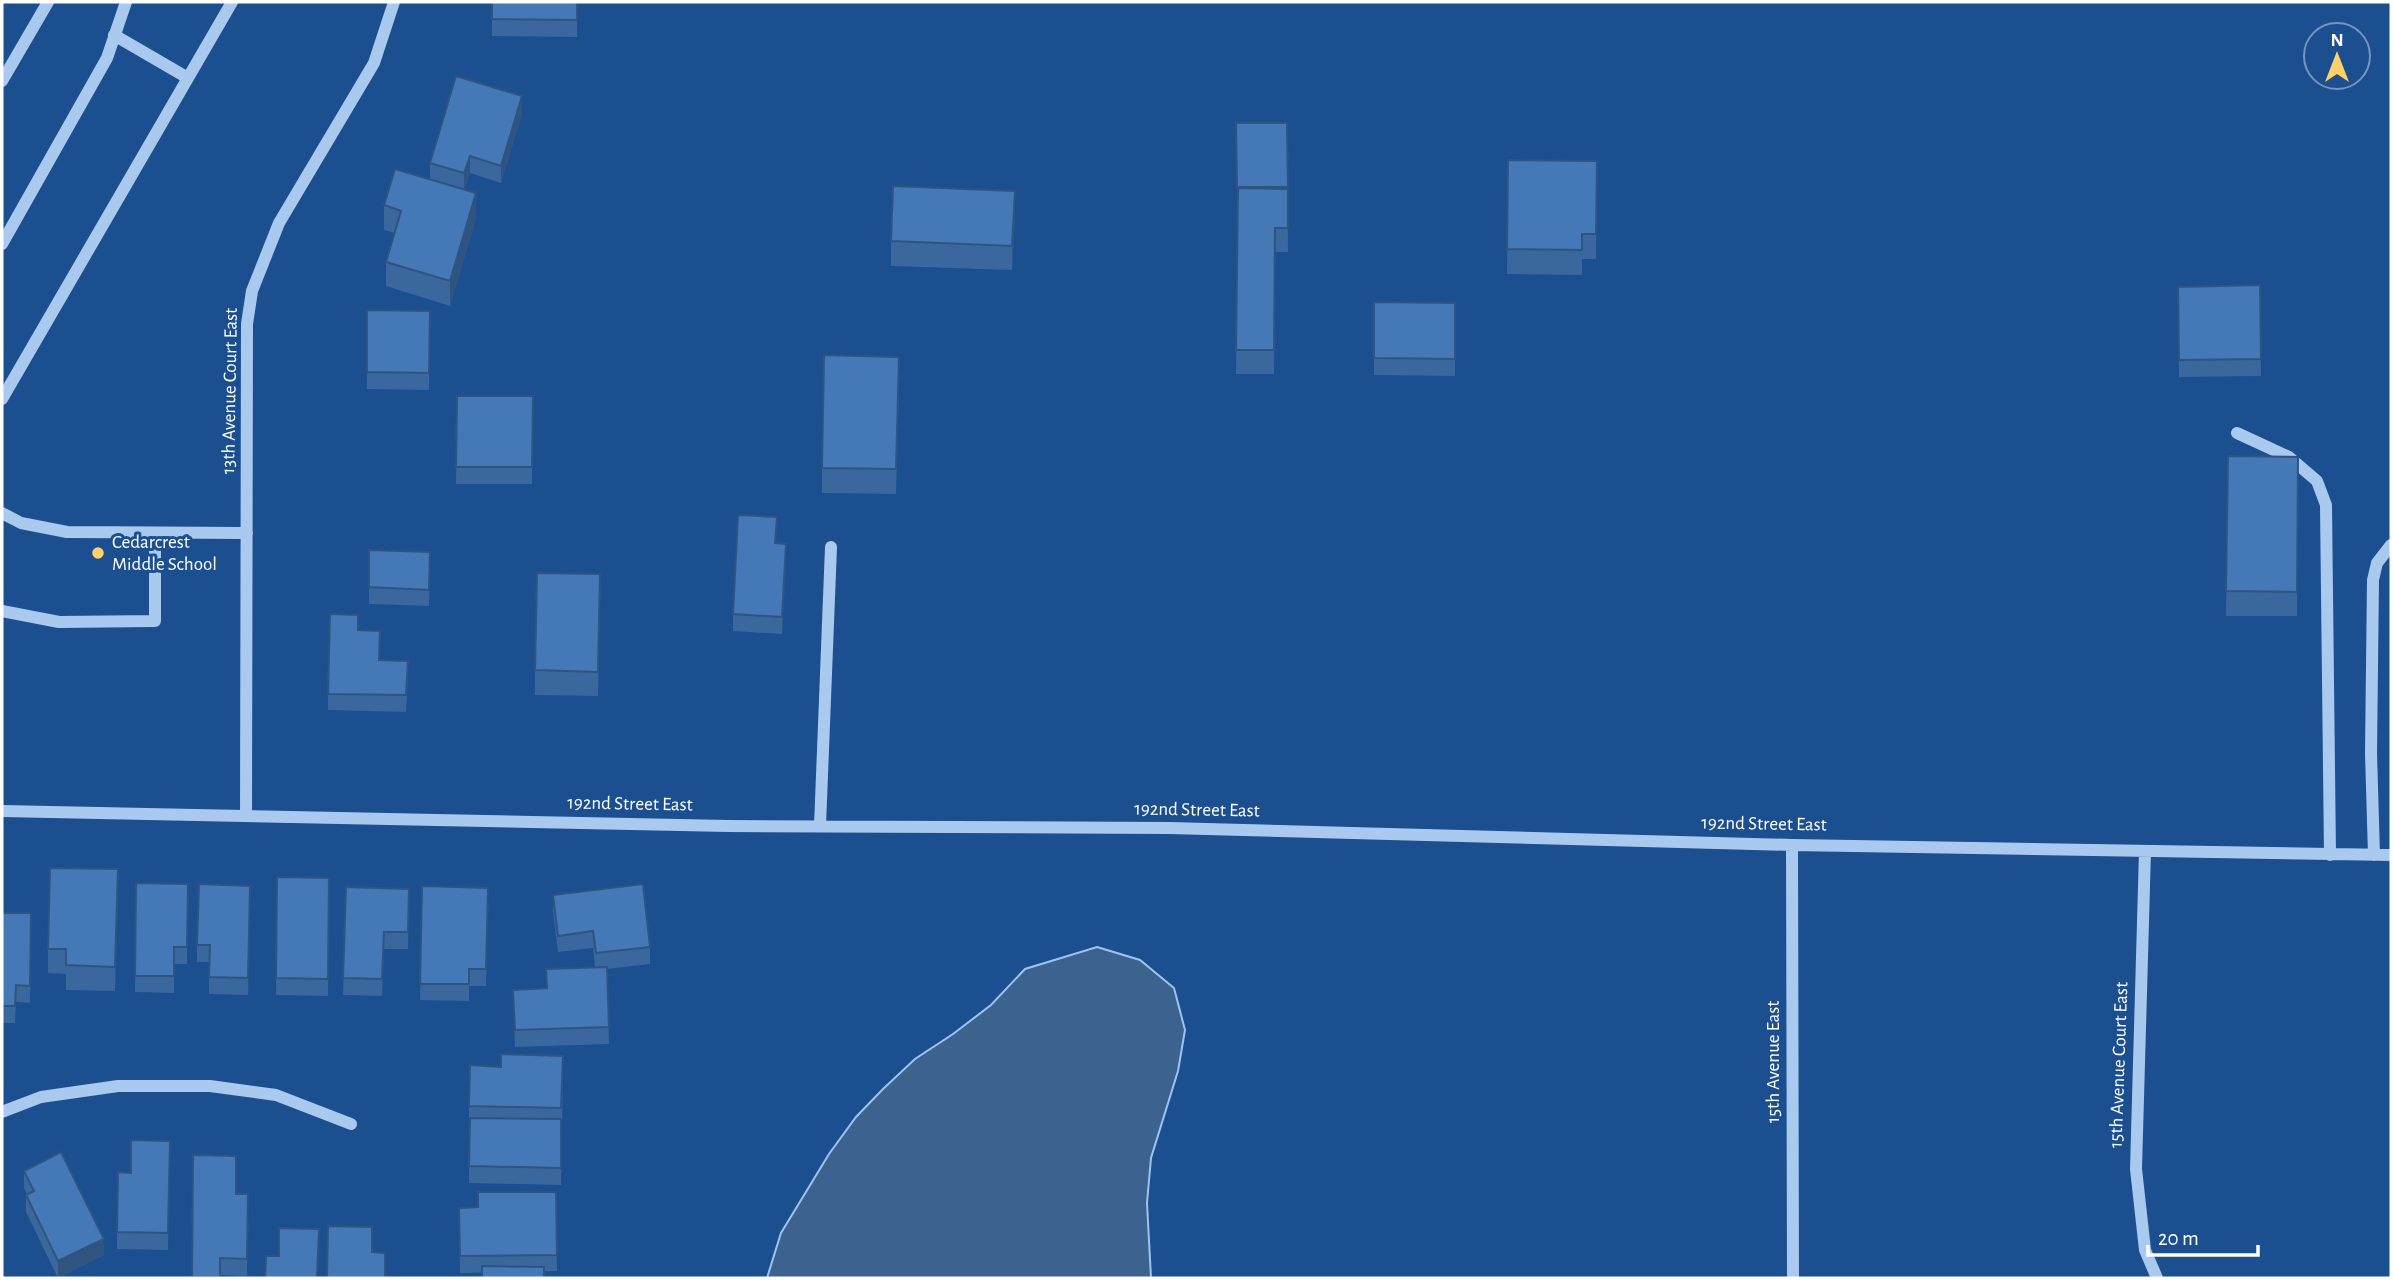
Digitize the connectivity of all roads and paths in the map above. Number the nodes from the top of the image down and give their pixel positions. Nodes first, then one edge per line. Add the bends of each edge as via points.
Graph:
1 (48, 2) edge
2 (126, 2) edge
3 (232, 2) edge
4 (394, 2) edge
5 (114, 35) junction
6 (188, 78) junction
7 (2, 80) edge
8 (2, 244) edge
9 (2, 399) edge
10 (2237, 433) dead end
11 (2, 513) edge
12 (155, 533) junction
13 (247, 533) junction
14 (2391, 545) edge
15 (831, 547) dead end
16 (2, 611) edge
17 (2, 811) edge
18 (246, 815) junction
19 (820, 826) junction
20 (1792, 845) junction
21 (2145, 851) junction
22 (2330, 855) junction
23 (2374, 855) junction
24 (2391, 856) edge
25 (2, 1112) edge
26 (351, 1124) dead end
27 (1793, 1278) edge
28 (2157, 1278) edge

1 - 7 street
2 - 5 street
3 - 6 street
4 - 13 street, 13th Avenue Court East via 374,63 279,223 252,290 247,324
5 - 6 street
5 - 8 street via 107,58
6 - 9 street
10 - 22 street via 2288,457 2317,481 2326,505
11 - 12 street via 21,523 67,532
12 - 13 street
12 - 16 street via 155,621 60,622
13 - 18 street, 13th Avenue Court East
14 - 23 street via 2377,563 2373,580
15 - 19 street
17 - 18 street, 192nd Street East
18 - 19 street, 192nd Street East
19 - 20 street, 192nd Street East via 1169,828
20 - 21 street, 192nd Street East
20 - 27 street, 15th Avenue East
21 - 22 street, 192nd Street East
21 - 28 street, 15th Avenue Court East via 2136,1169 2145,1250
22 - 23 street, 192nd Street East
23 - 24 street, 192nd Street East
25 - 26 street via 41,1097 118,1086 211,1086 276,1095

